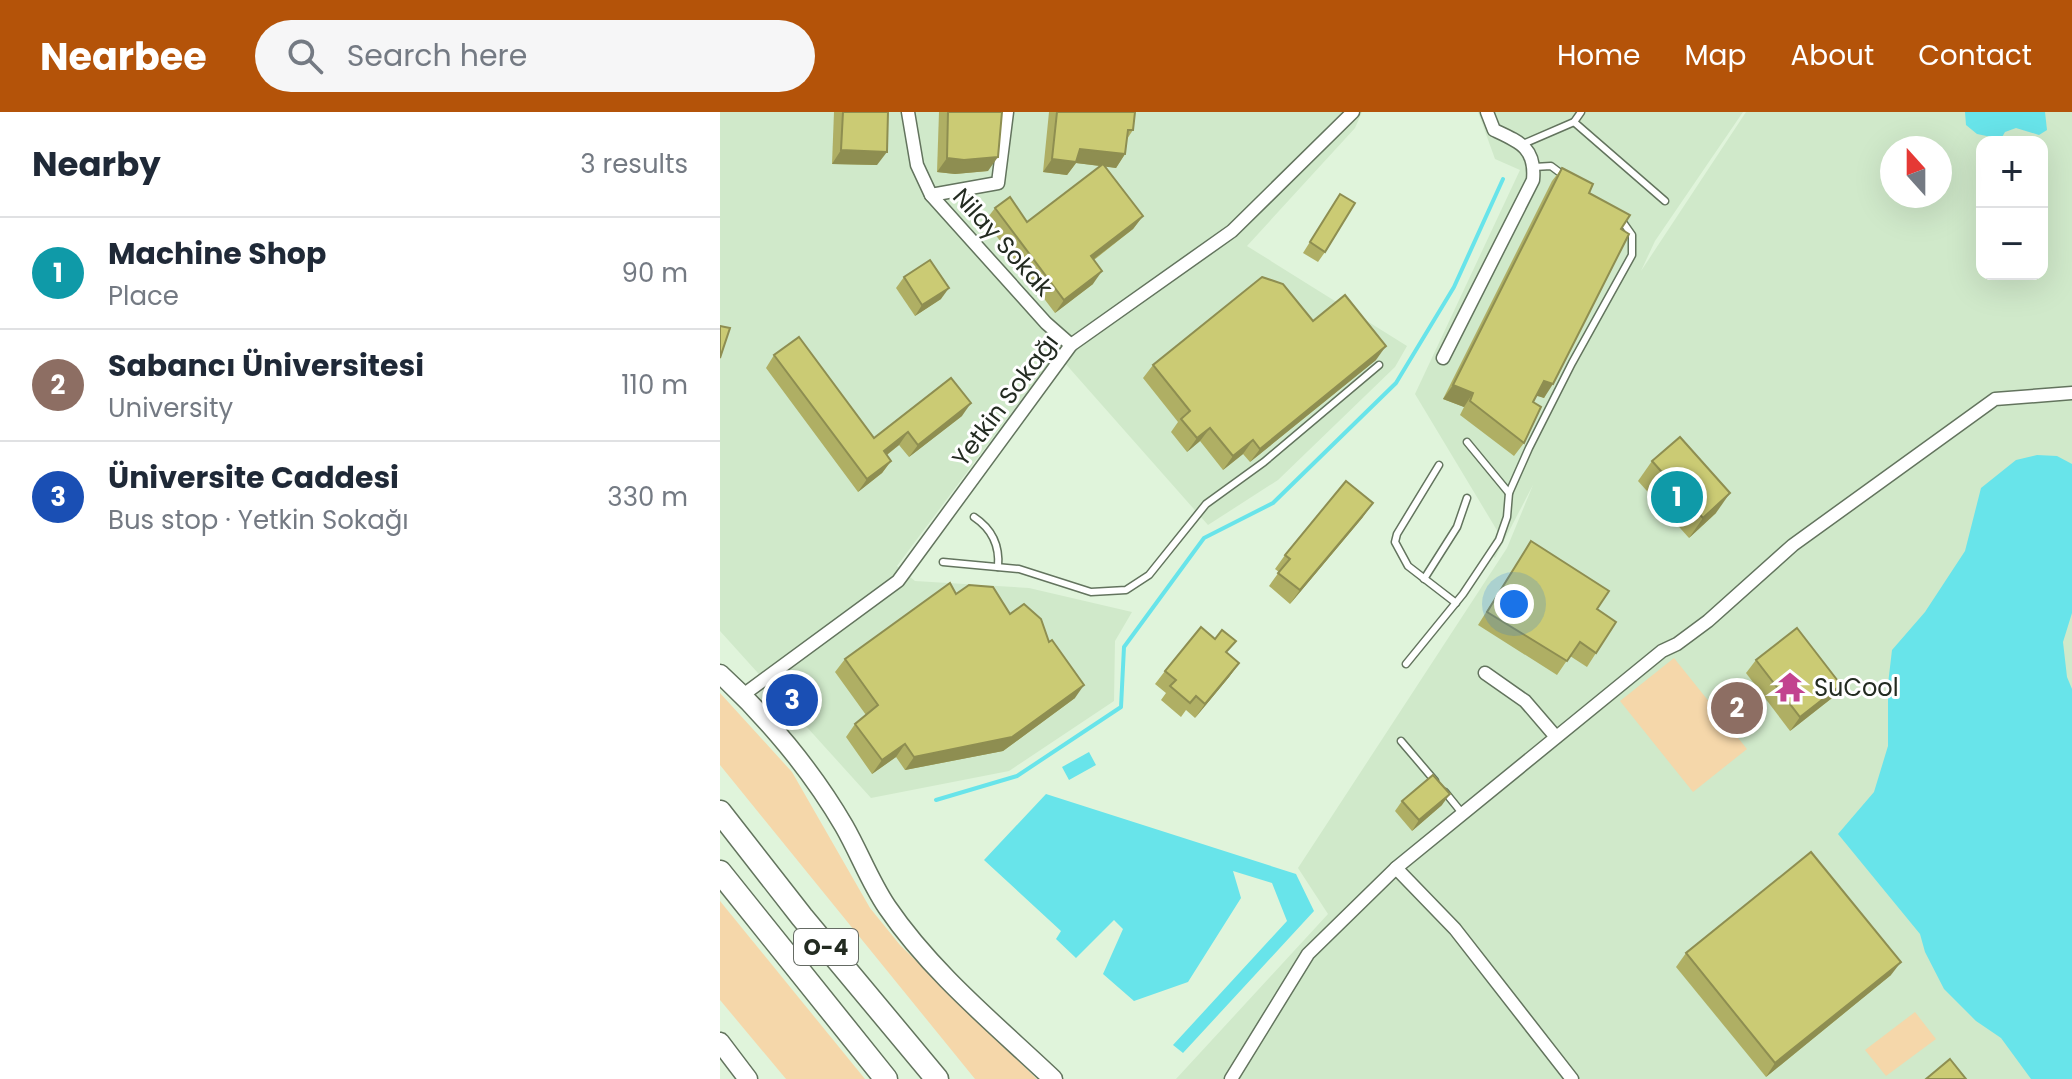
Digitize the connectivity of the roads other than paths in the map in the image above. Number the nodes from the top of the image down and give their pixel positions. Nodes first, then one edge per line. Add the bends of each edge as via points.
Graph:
1 (908, 112) edge
2 (1007, 112) edge
3 (1353, 112) edge
4 (1487, 112) edge
5 (1581, 112) edge
6 (1574, 122) junction
7 (1523, 144) junction
8 (1534, 167) junction
9 (1576, 185) edge
10 (931, 195) junction
11 (1665, 201) dead end
12 (1610, 210) edge
13 (1071, 345) junction
14 (1443, 358) dead end
15 (1379, 365) edge
16 (2072, 393) edge
17 (1467, 442) dead end
18 (1439, 465) dead end
19 (1509, 493) junction
20 (1467, 498) dead end
21 (974, 517) dead end
22 (943, 562) dead end
23 (998, 567) junction
24 (1424, 579) junction
25 (1456, 603) junction
26 (1406, 664) dead end
27 (1485, 673) dead end
28 (720, 674) edge
29 (743, 695) junction
30 (1556, 737) junction
31 (1401, 741) dead end
32 (720, 812) edge
33 (1462, 813) junction
34 (1396, 868) junction
35 (720, 872) edge
36 (720, 1042) edge
37 (748, 1079) edge
38 (886, 1079) edge
39 (937, 1079) edge
40 (1053, 1079) edge
41 (1231, 1079) edge
42 (1572, 1079) edge

1 - 10 street, Nilay Sokak via 917,165
2 - 10 street via 998,183
3 - 13 street, Yetkin Sokağı via 1232,231
4 - 7 street via 1494,130
5 - 6 lane
6 - 7 lane
6 - 11 lane
7 - 8 street
8 - 9 lane via 1551,166
8 - 14 street via 1533,180
10 - 13 street, Nilay Sokak
12 - 19 lane via 1629,229 1632,255
13 - 29 street, Yetkin Sokağı via 898,581
15 - 23 lane via 1274,455 1206,504 1149,575 1133,587 1091,592
16 - 30 street via 1995,399 1793,545 1708,621 1662,651
17 - 19 lane
18 - 24 lane via 1395,538 1403,561
19 - 25 lane via 1499,540
20 - 24 lane via 1457,527
21 - 23 lane via 994,538
22 - 23 lane
24 - 25 lane
25 - 26 lane
27 - 30 street via 1525,701
28 - 29 main road
29 - 40 main road via 810,774 910,938
30 - 33 street
31 - 33 lane
32 - 39 highway, O-4
33 - 34 street
34 - 41 street via 1308,954
34 - 42 street via 1455,929
35 - 38 highway, O-4
36 - 37 main road

